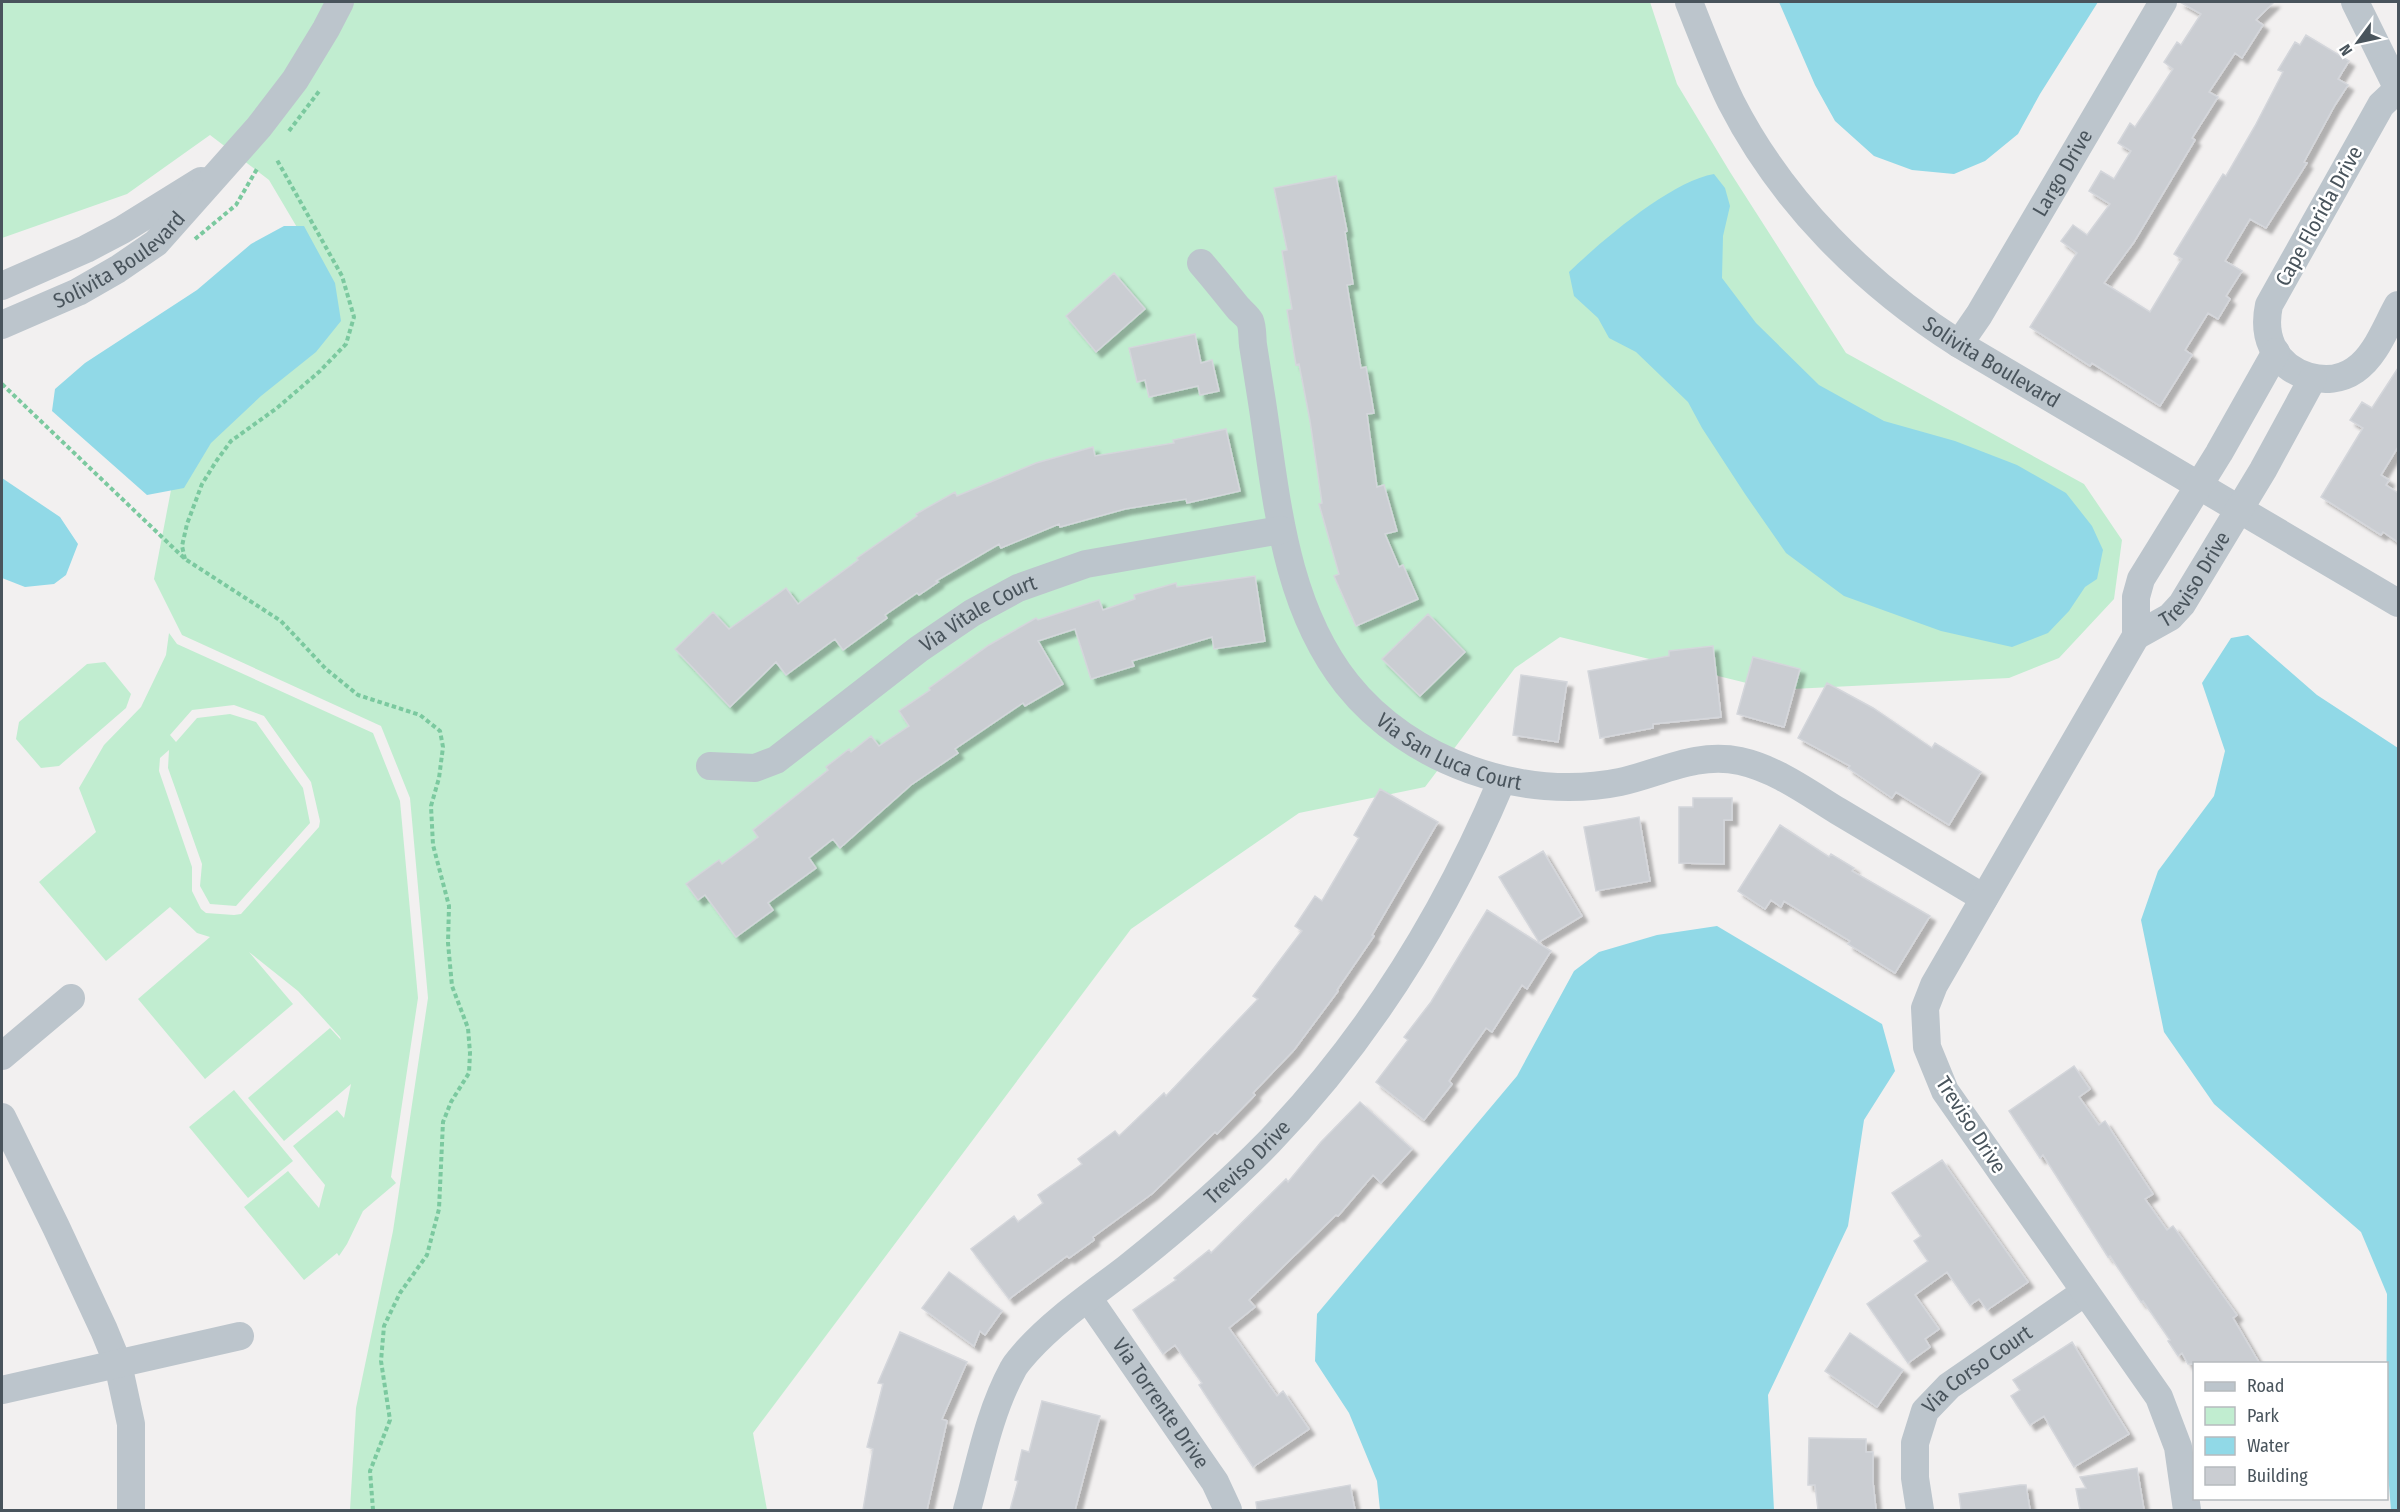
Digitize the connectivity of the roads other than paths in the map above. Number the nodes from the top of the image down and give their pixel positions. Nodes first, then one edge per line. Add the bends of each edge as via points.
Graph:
1 (340, 2) edge
2 (2163, 2) edge
3 (2355, 2) edge
4 (1690, 4) edge
5 (2398, 89) edge
6 (218, 171) junction
7 (1201, 263) dead end
8 (2, 286) edge
9 (2398, 305) edge
10 (2, 325) edge
11 (1959, 344) junction
12 (2276, 352) junction
13 (2313, 378) junction
14 (2198, 486) junction
15 (2239, 508) junction
16 (1281, 530) junction
17 (2398, 603) edge
18 (2136, 636) junction
19 (710, 766) dead end
20 (1502, 780) junction
21 (1984, 898) junction
22 (71, 998) dead end
23 (2, 1056) edge
24 (2, 1117) edge
25 (2085, 1292) junction
26 (1088, 1298) junction
27 (240, 1336) dead end
28 (118, 1364) junction
29 (2, 1390) edge
30 (131, 1510) edge
31 (967, 1510) edge
32 (1228, 1510) edge
33 (1920, 1510) edge
34 (2187, 1510) edge

1 - 6 street, Solivita Boulevard via 295,80
2 - 11 street, Largo Drive
3 - 5 street
4 - 11 street, Solivita Boulevard via 1732,104 1758,148 1808,214 1868,276
5 - 12 street, Cape Florida Drive via 2381,105 2269,305 2267,331
6 - 8 street, Solivita Boulevard via 122,230
6 - 10 street, Solivita Boulevard via 156,243 78,292
7 - 16 street, Via San Luca Court via 1250,321
9 - 13 street via 2368,358 2356,370 2331,379
11 - 14 street, Solivita Boulevard
12 - 13 street via 2282,362
12 - 14 street
13 - 15 street
14 - 15 street, Solivita Boulevard
14 - 18 street, Treviso Drive via 2138,588
15 - 17 street, Solivita Boulevard
15 - 18 street, Treviso Drive via 2177,611
16 - 19 street, Via Vitale Court via 1086,564 1018,588 919,649 776,760 755,768
16 - 20 street, Via San Luca Court via 1307,618 1348,685 1376,714 1431,752
18 - 21 street, Treviso Drive
20 - 21 street, Via San Luca Court via 1539,786 1590,785 1621,782 1692,760 1738,761 1789,781
20 - 26 street, Treviso Drive via 1476,841 1436,915 1395,985 1337,1065 1269,1142 1181,1224
21 - 25 street, Treviso Drive via 1925,1008 1927,1047 1945,1091
22 - 23 street
24 - 28 street
25 - 33 street, Via Corso Court via 1949,1386 1925,1412 1915,1443
25 - 34 street, Treviso Drive via 2159,1397 2178,1447
26 - 31 street, Treviso Drive via 1046,1329 1014,1367 993,1414
26 - 32 street, Via Torrente Drive via 1215,1482
27 - 28 street
28 - 29 street
28 - 30 street via 131,1424

